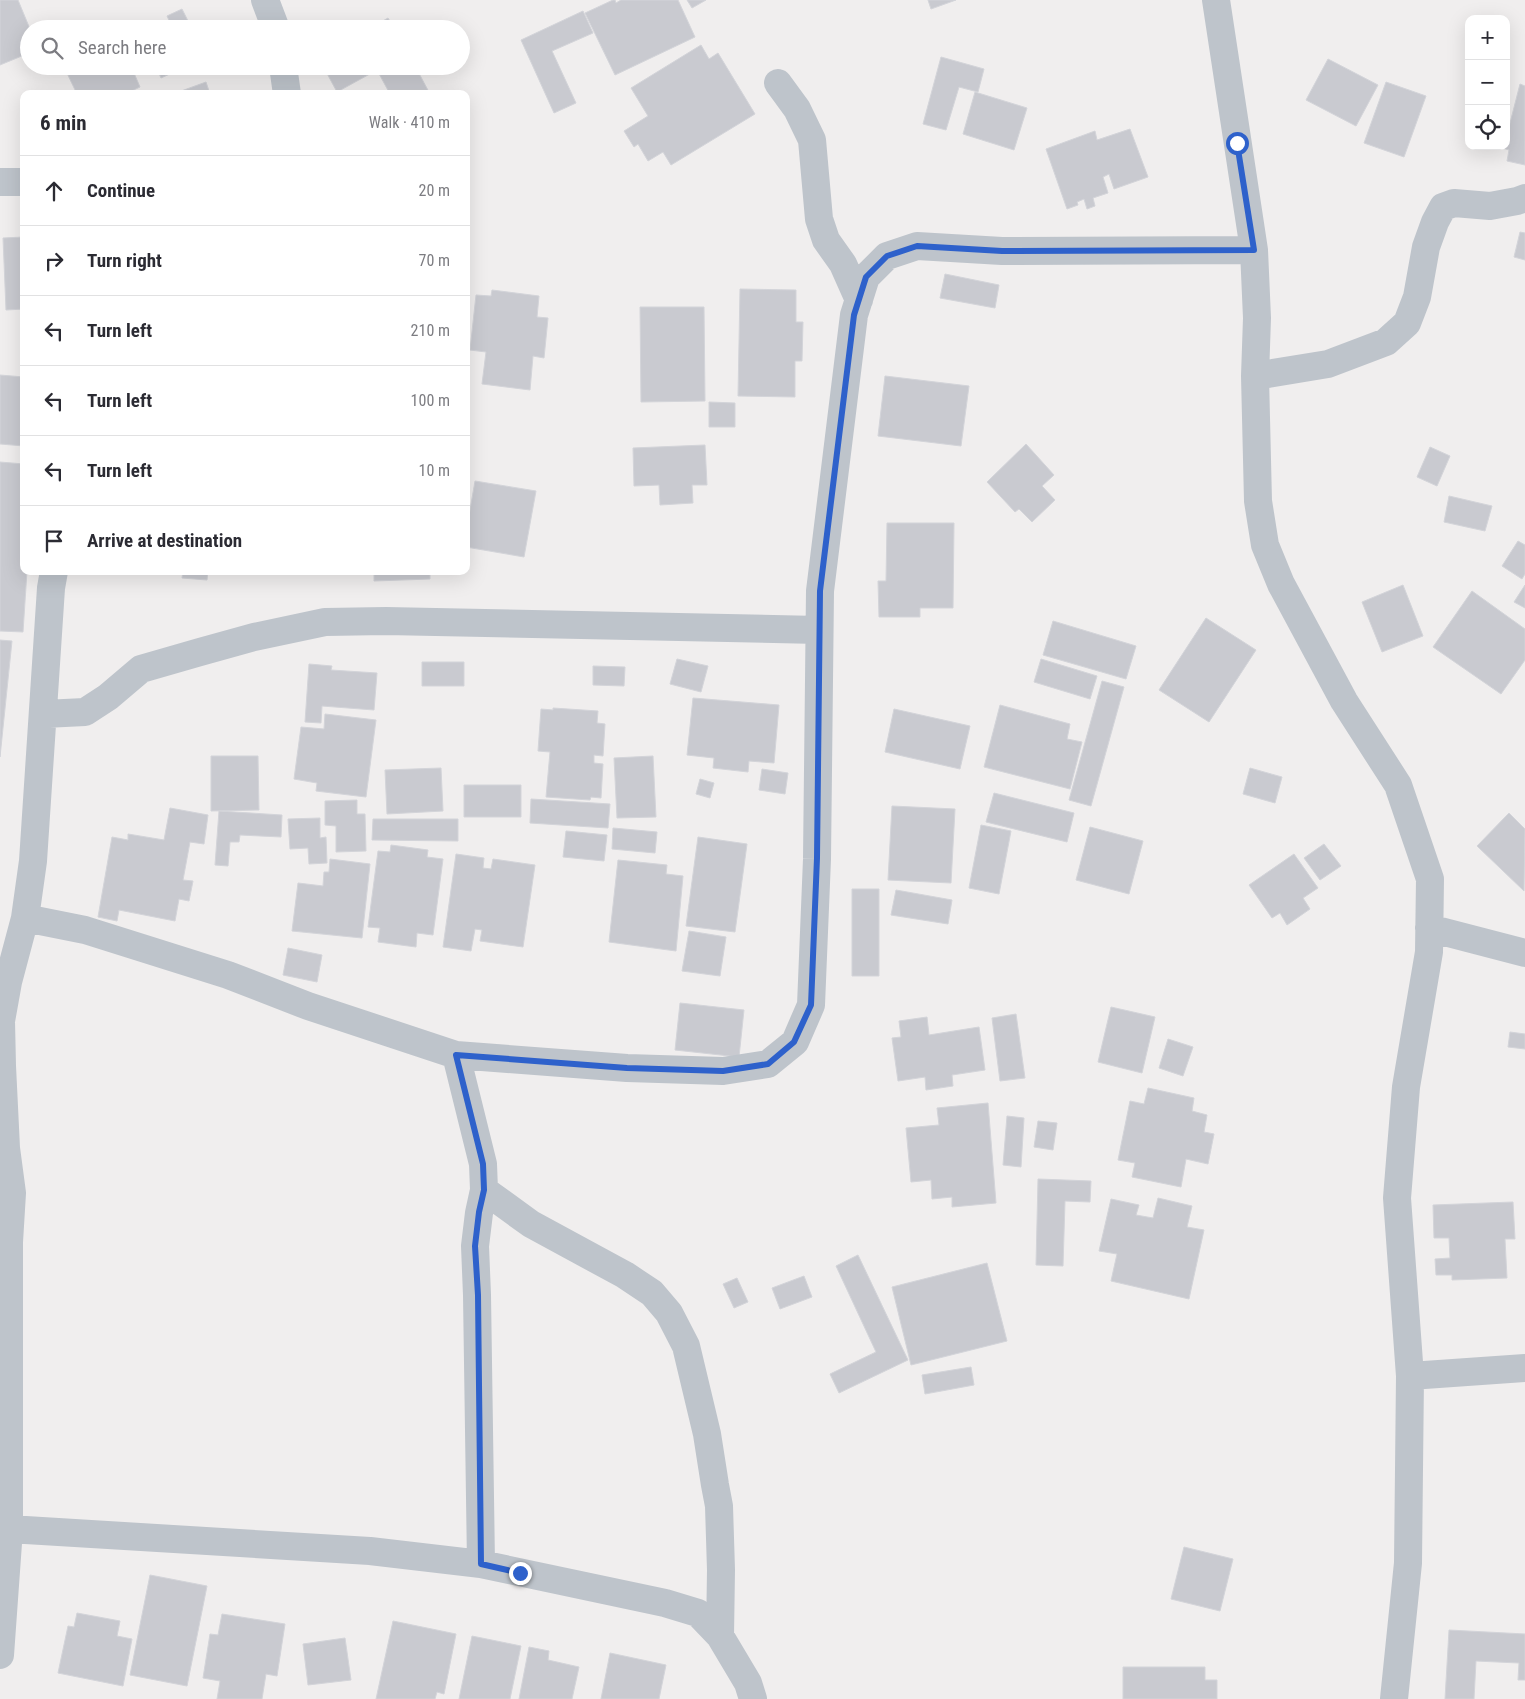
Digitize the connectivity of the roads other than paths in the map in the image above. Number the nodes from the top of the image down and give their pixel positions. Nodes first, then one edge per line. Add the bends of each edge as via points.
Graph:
1 (265, 0) edge
2 (1216, 0) edge
3 (273, 20) edge
4 (284, 75) edge
5 (778, 83) dead end
6 (286, 90) edge
7 (0, 182) edge
8 (20, 182) edge
9 (1525, 198) edge
10 (1254, 250) junction
11 (859, 300) junction
12 (1255, 376) junction
13 (53, 575) edge
14 (819, 630) junction
15 (44, 714) junction
16 (25, 918) junction
17 (1429, 928) junction
18 (1525, 953) edge
19 (4, 982) edge
20 (456, 1055) junction
21 (484, 1190) junction
22 (1525, 1368) edge
23 (1410, 1376) junction
24 (8, 1529) junction
25 (481, 1564) junction
26 (720, 1636) junction
27 (0, 1655) edge
28 (753, 1699) edge
29 (1394, 1699) edge

1 - 3 street
2 - 10 street
4 - 6 street
5 - 11 street via 797,109 812,140 819,219 826,240 843,264
7 - 8 street
9 - 12 street via 1490,206 1454,202 1443,207 1426,247 1417,297 1407,324 1386,342 1328,364
10 - 11 street via 1002,251 917,246 887,256 866,277
10 - 12 street
11 - 14 street via 854,315 820,591
12 - 17 street via 1258,501 1265,545 1281,584 1344,702 1398,786 1430,878
13 - 15 street
14 - 15 street via 325,622 254,637 141,669 85,712
14 - 20 street via 817,858 811,1005 794,1042 768,1064 723,1071 627,1068
15 - 16 street via 33,861
16 - 19 street
16 - 20 street via 85,930 228,975 308,1006
17 - 18 street
17 - 23 street via 1429,952 1406,1087 1397,1198
19 - 24 street via 2,1066 12,1193
20 - 21 street via 483,1164
21 - 25 street via 475,1246
21 - 26 street via 531,1224 625,1275 652,1293 669,1313 686,1346 716,1485
22 - 23 street
23 - 29 street via 1408,1563
24 - 25 street via 370,1551
24 - 27 street
25 - 26 street via 665,1603 698,1613
26 - 28 street via 748,1684

